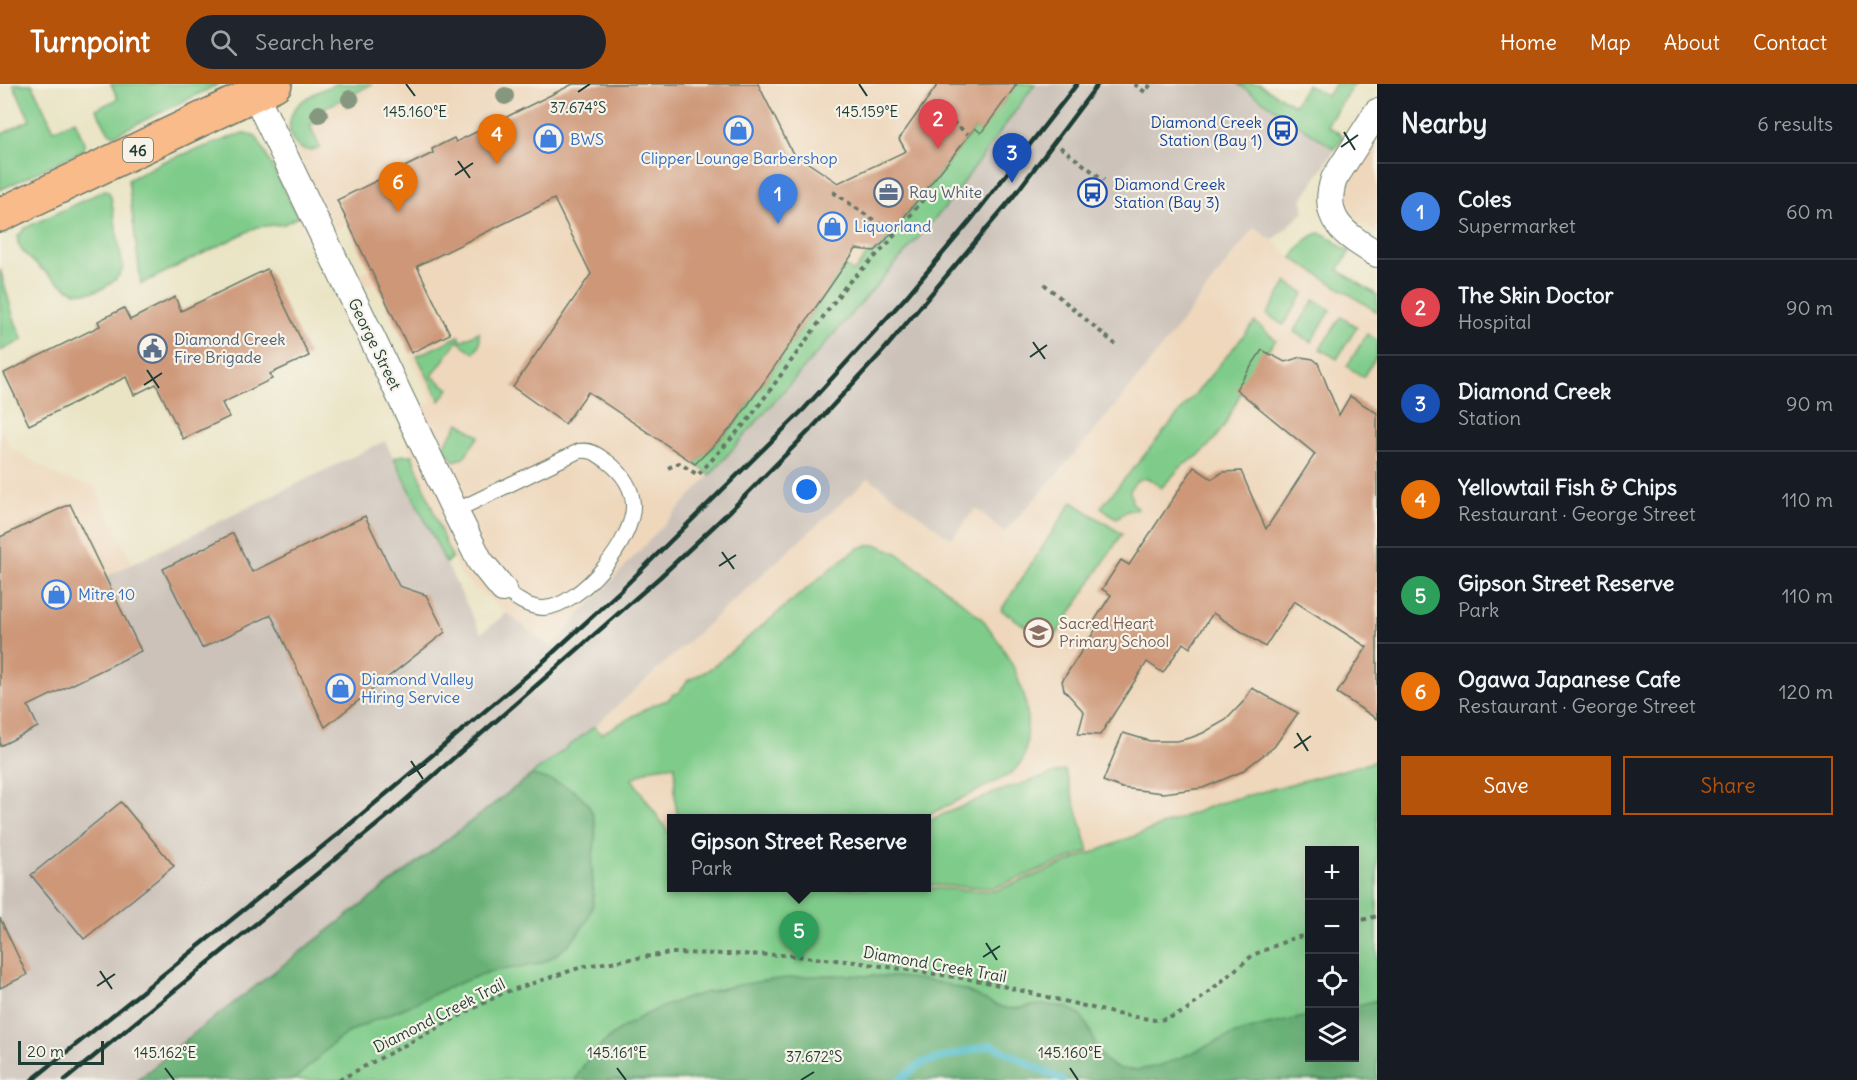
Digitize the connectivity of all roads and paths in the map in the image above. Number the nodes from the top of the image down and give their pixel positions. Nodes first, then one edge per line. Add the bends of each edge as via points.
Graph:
1 (1134, 84) edge
2 (1151, 84) edge
3 (265, 89) edge
4 (931, 105) dead end
5 (1377, 112) edge
6 (968, 134) dead end
7 (1060, 147) dead end
8 (1104, 180) dead end
9 (833, 192) dead end
10 (925, 197) dead end
11 (0, 215) edge
12 (895, 235) junction
13 (1377, 254) edge
14 (1044, 284) dead end
15 (1114, 344) dead end
16 (668, 468) dead end
17 (455, 511) junction
18 (503, 589) joint
19 (1377, 916) edge
20 (1359, 921) edge
21 (1305, 935) edge
22 (339, 1080) edge

1 - 2 path via 1146,92
3 - 11 main road, 46
3 - 17 street, George Street
4 - 6 path
5 - 13 street via 1335,179 1329,201 1331,213 1345,232
7 - 8 path
9 - 12 path
10 - 12 path
12 - 16 path via 841,292 749,420 703,471 698,476 679,462
14 - 15 path
17 - 18 street, George Street via 480,561
17 - 18 lane via 579,451 596,453 626,479 633,504 625,536 610,559 579,591 546,608 525,604
19 - 20 path
21 - 22 path, Diamond Creek Trail via 1253,955 1186,1011 1155,1020 982,981 855,962 784,955 670,953 585,966 503,993

